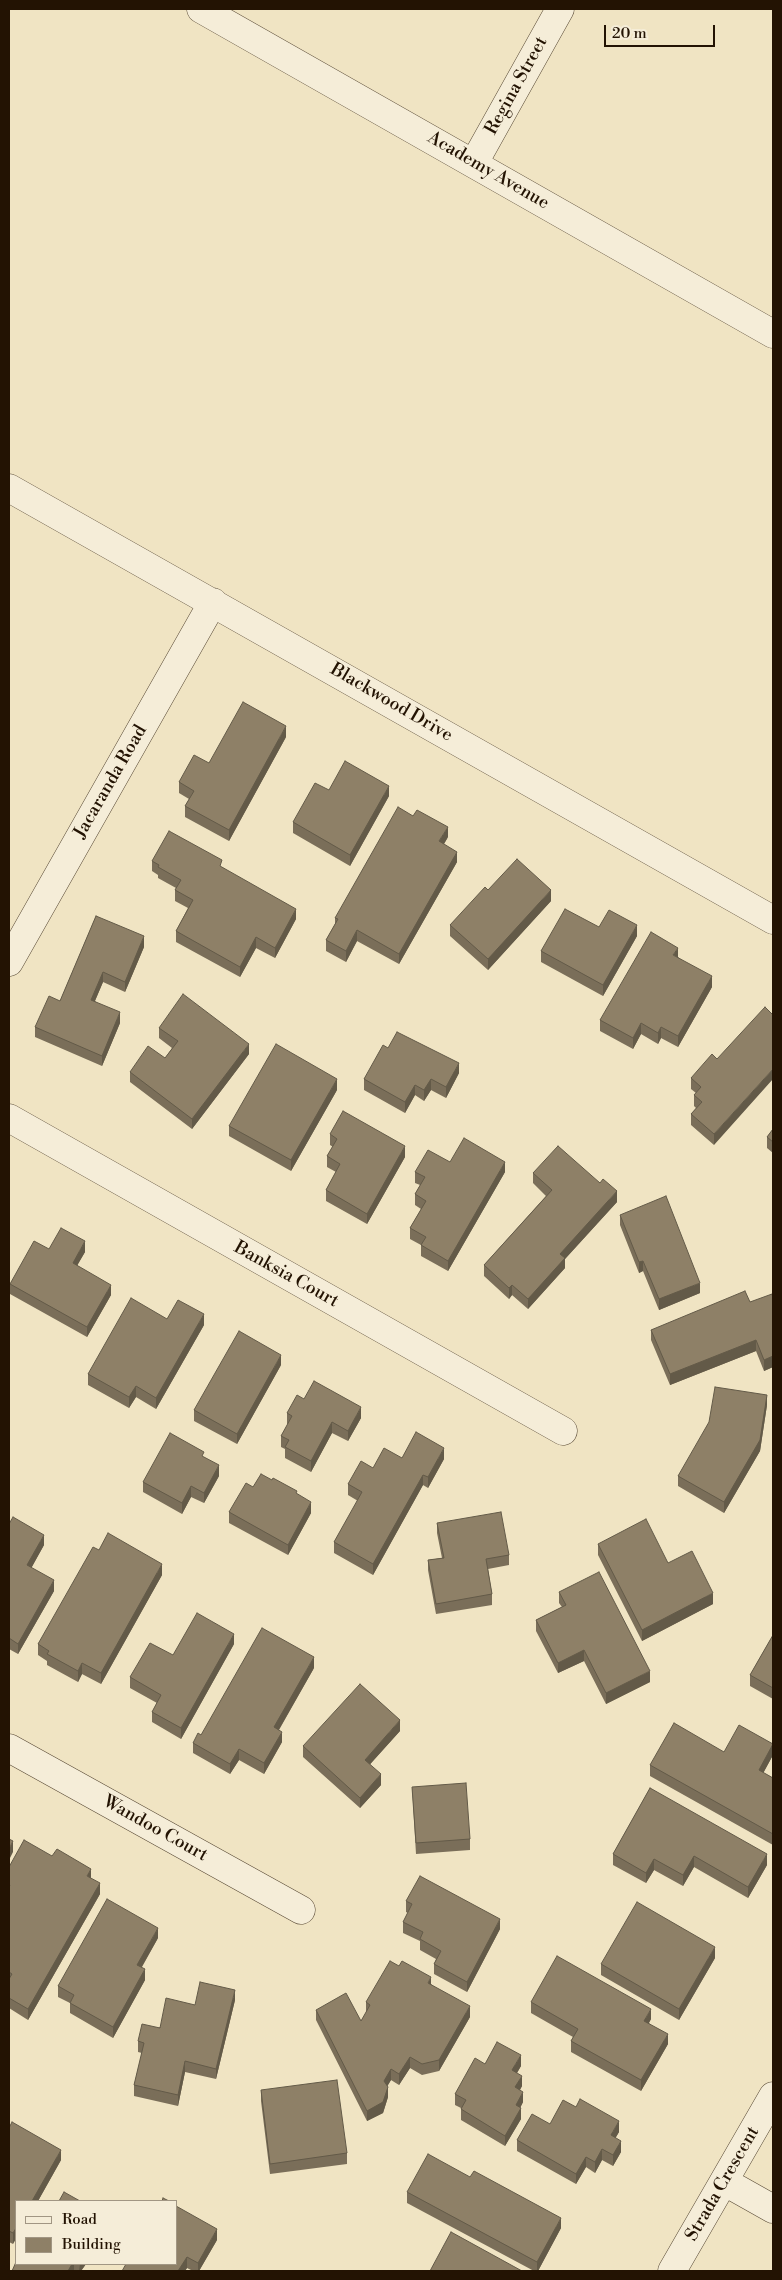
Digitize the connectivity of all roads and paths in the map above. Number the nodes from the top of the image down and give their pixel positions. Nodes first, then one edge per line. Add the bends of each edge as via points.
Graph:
1 (202, 9) edge
2 (560, 9) edge
3 (474, 163) junction
4 (773, 334) edge
5 (9, 488) edge
6 (213, 602) junction
7 (773, 920) edge
8 (9, 962) edge
9 (9, 1118) edge
10 (563, 1431) dead end
11 (9, 1748) edge
12 (301, 1910) dead end
13 (773, 2096) edge
14 (725, 2182) junction
15 (773, 2209) edge
16 (672, 2271) edge

1 - 3 street, Academy Avenue
2 - 3 street, Regina Street
3 - 4 street, Academy Avenue
5 - 6 street, Blackwood Drive
6 - 7 street, Blackwood Drive
6 - 8 street, Jacaranda Road
9 - 10 street, Banksia Court
11 - 12 street, Wandoo Court
13 - 14 street, Strada Crescent
14 - 15 street
14 - 16 street, Strada Crescent

